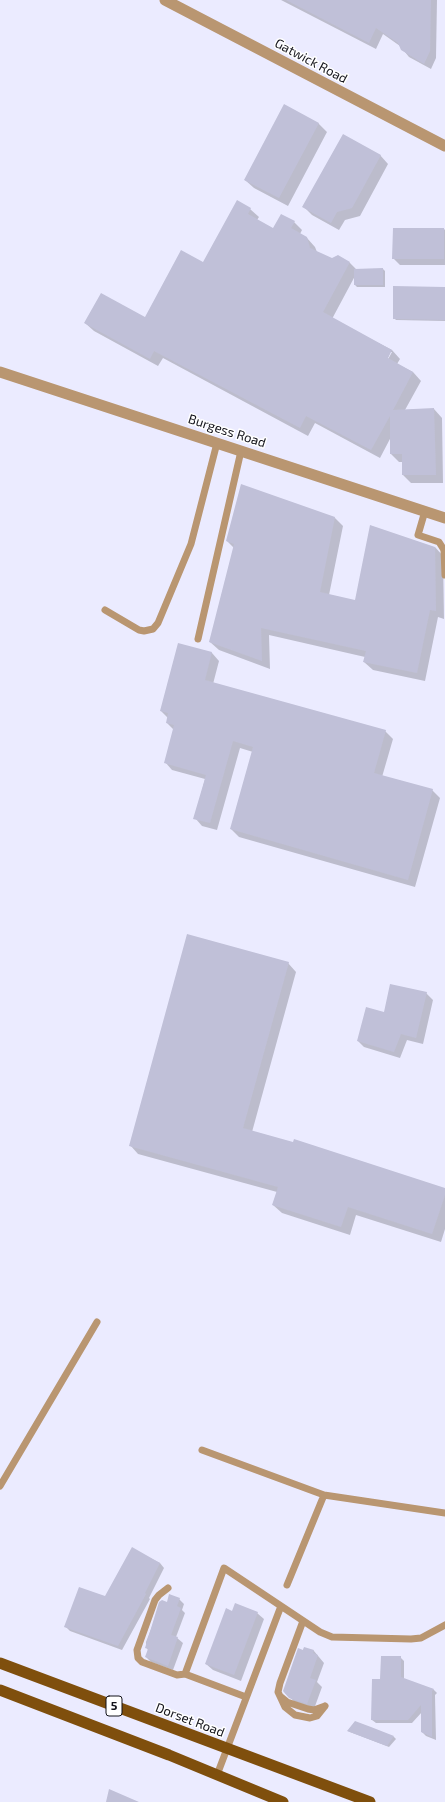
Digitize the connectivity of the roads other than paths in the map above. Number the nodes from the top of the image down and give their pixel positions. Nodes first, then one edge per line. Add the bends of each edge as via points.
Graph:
1 (164, 0) edge
2 (445, 146) edge
3 (0, 372) edge
4 (217, 443) junction
5 (241, 451) junction
6 (425, 511) junction
7 (445, 518) edge
8 (445, 575) edge
9 (105, 610) dead end
10 (198, 639) dead end
11 (97, 1322) dead end
12 (202, 1450) dead end
13 (0, 1486) edge
14 (324, 1495) junction
15 (445, 1513) edge
16 (287, 1585) dead end
17 (168, 1588) dead end
18 (281, 1606) junction
19 (303, 1621) junction
20 (445, 1625) edge
21 (0, 1663) edge
22 (185, 1674) junction
23 (0, 1690) edge
24 (246, 1697) junction
25 (325, 1706) dead end
26 (227, 1749) junction
27 (217, 1775) junction
28 (283, 1802) edge
29 (370, 1802) edge

1 - 2 street, Gatwick Road
3 - 4 street, Burgess Road
4 - 5 street, Burgess Road
4 - 9 lane via 191,544 158,623 153,628 139,630
5 - 6 street, Burgess Road
5 - 10 lane
6 - 7 street, Burgess Road
6 - 8 lane via 418,534 440,542 444,550
11 - 13 lane
12 - 14 lane
14 - 15 lane
14 - 16 lane
17 - 22 lane via 155,1600 137,1650 138,1658 142,1662 177,1675
18 - 19 lane
18 - 22 lane via 224,1568
18 - 24 lane
19 - 20 lane via 322,1634 342,1639 421,1638
19 - 25 lane via 280,1683 279,1695 289,1712 303,1717 317,1716
21 - 26 main road, Dorset Road / 5
22 - 24 lane
23 - 27 main road, 5
24 - 26 lane
26 - 27 lane
26 - 29 main road, Dorset Road / 5
27 - 28 main road, 5

